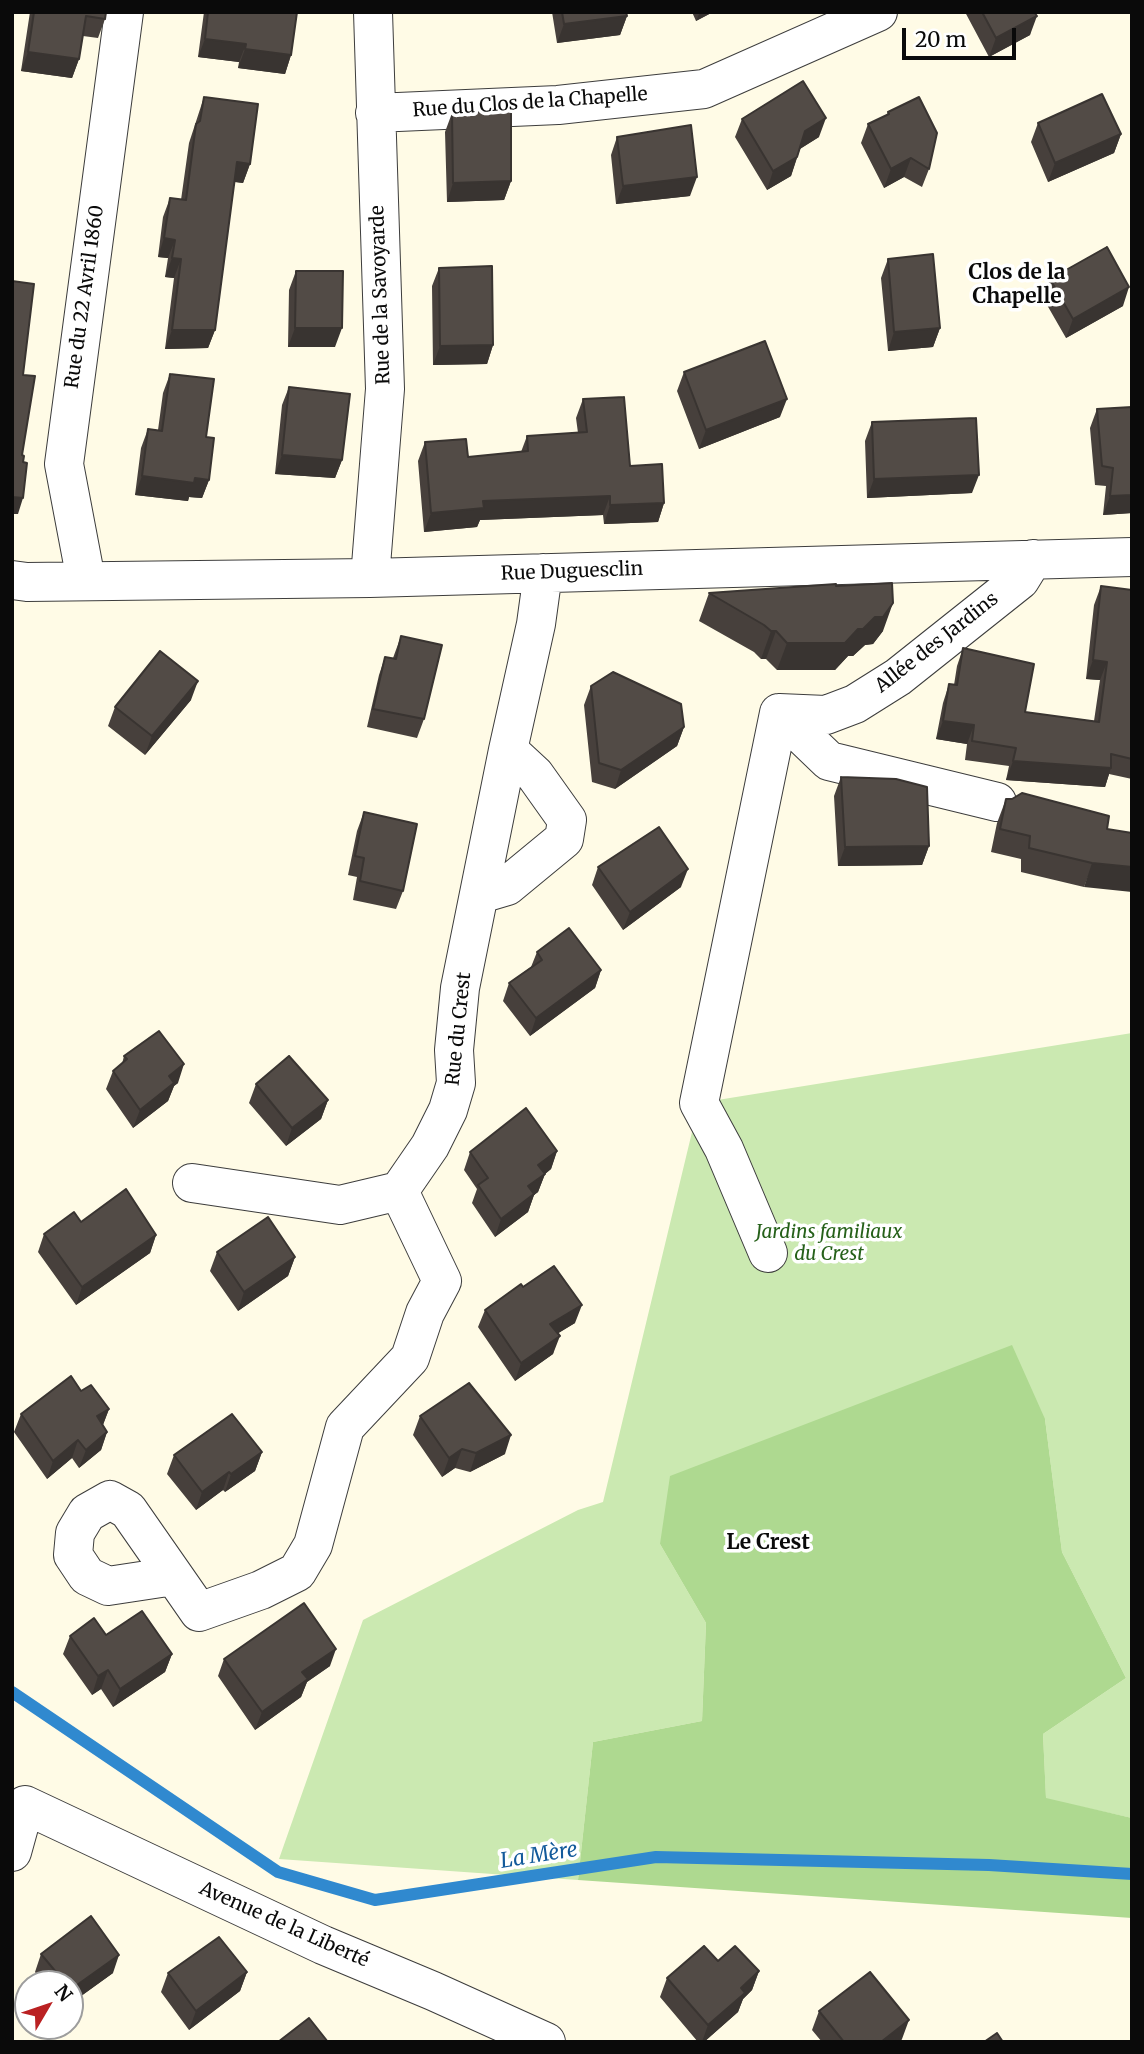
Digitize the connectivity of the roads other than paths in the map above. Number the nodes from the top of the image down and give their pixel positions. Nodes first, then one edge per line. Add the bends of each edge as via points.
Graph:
1 (124, 12) edge
2 (373, 12) edge
3 (878, 12) edge
4 (375, 113) junction
5 (1132, 557) edge
6 (1033, 559) junction
7 (543, 573) junction
8 (370, 578) junction
9 (12, 580) edge
10 (86, 580) junction
11 (779, 713) junction
12 (508, 750) junction
13 (997, 802) dead end
14 (480, 894) junction
15 (191, 1183) dead end
16 (399, 1191) junction
17 (768, 1253) dead end
18 (174, 1576) dead end
19 (12, 1852) edge
20 (546, 2042) edge

1 - 10 street, Rue du 22 Avril 1860 via 64,464
2 - 4 street, Rue de la Savoyarde
3 - 4 street, Rue du Clos de la Chapelle via 704,89 558,105
4 - 8 street, Rue de la Savoyarde via 385,389
5 - 6 street, Rue Duguesclin
6 - 7 street, Rue Duguesclin
6 - 11 street, Allée des Jardins via 1020,580 898,677 855,704 827,715
7 - 8 street, Rue Duguesclin
7 - 12 street, Rue du Crest
8 - 10 street, Rue Duguesclin
9 - 10 street, Rue Duguesclin
11 - 13 street via 829,761
11 - 17 street via 699,1102
12 - 14 street, Rue du Crest
12 - 14 street via 535,775 567,821 564,839 507,886
14 - 16 street, Rue du Crest via 460,988 456,1083 430,1146
15 - 16 street via 340,1205
16 - 18 street via 442,1281 410,1358 345,1427 313,1545 297,1572 199,1612
19 - 20 street, Avenue de la Liberté via 25,1805 323,1945

